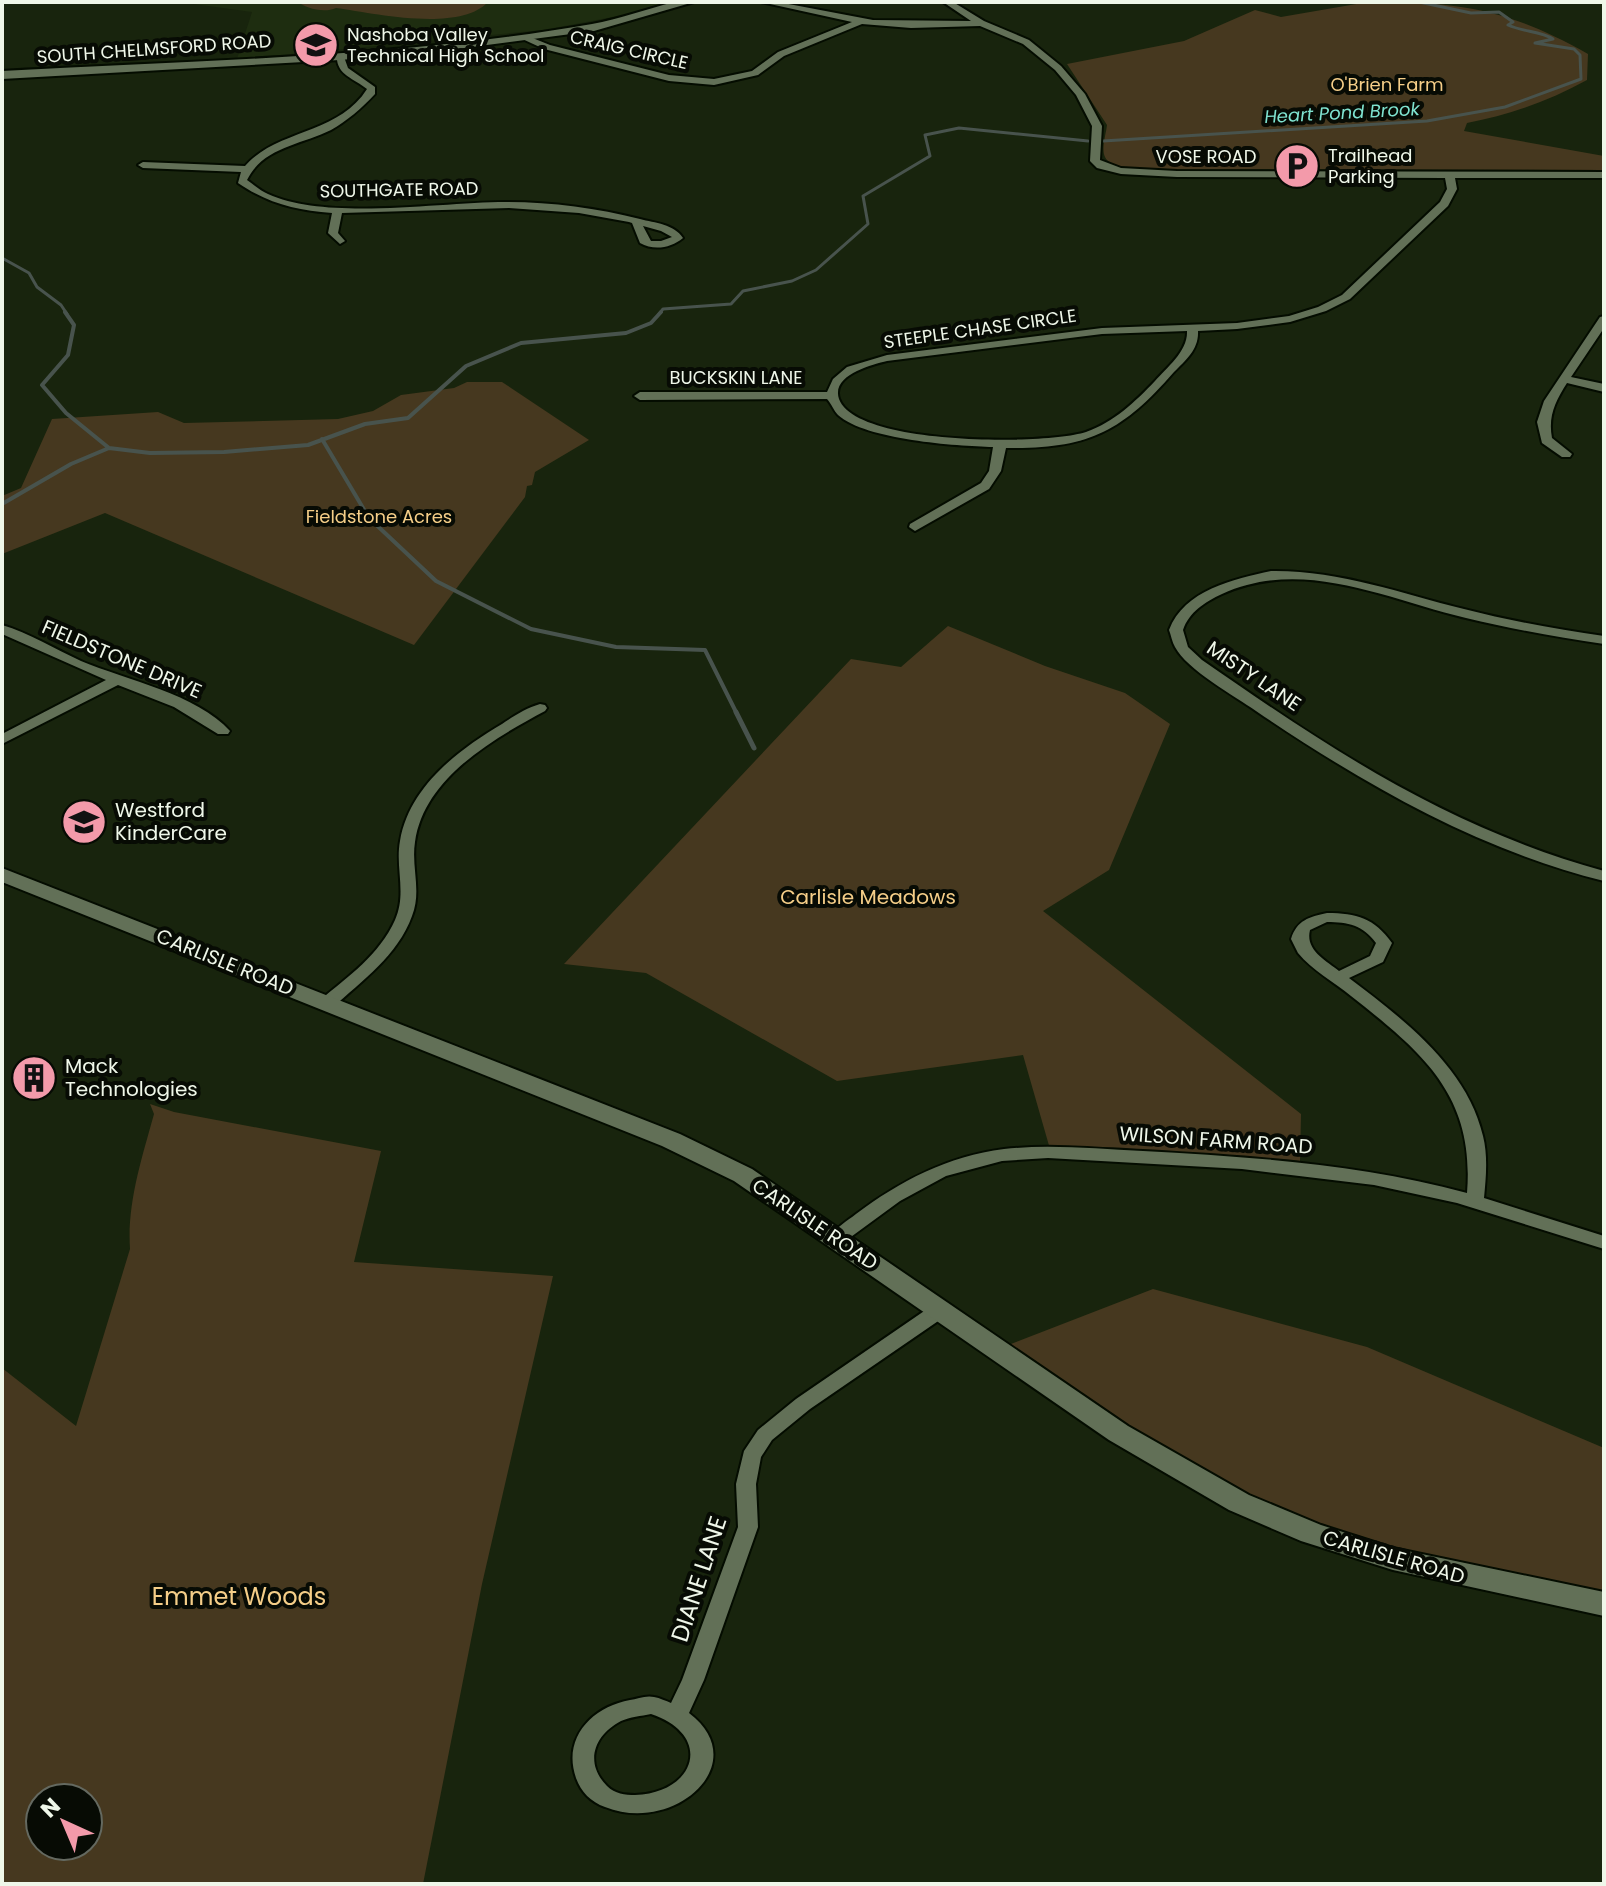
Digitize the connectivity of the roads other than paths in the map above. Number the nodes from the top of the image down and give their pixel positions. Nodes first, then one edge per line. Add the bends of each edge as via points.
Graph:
1 (688, 2) edge
2 (765, 2) edge
3 (947, 2) edge
4 (861, 21) junction
5 (981, 23) junction
6 (522, 37) junction
7 (340, 56) junction
8 (2, 75) edge
9 (143, 165) dead end
10 (245, 169) junction
11 (1449, 175) junction
12 (1604, 175) edge
13 (338, 210) junction
14 (636, 221) dead end
15 (340, 241) dead end
16 (1604, 319) edge
17 (1192, 327) junction
18 (1564, 379) junction
19 (1604, 388) edge
20 (833, 395) junction
21 (640, 396) dead end
22 (1000, 445) junction
23 (1566, 454) dead end
24 (915, 527) dead end
25 (2, 629) edge
26 (1604, 640) edge
27 (117, 680) junction
28 (540, 708) dead end
29 (223, 731) dead end
30 (2, 740) edge
31 (2, 874) edge
32 (1604, 876) edge
33 (1337, 978) junction
34 (326, 1004) junction
35 (1475, 1201) junction
36 (838, 1238) junction
37 (1604, 1243) edge
38 (940, 1310) junction
39 (1604, 1604) edge
40 (677, 1714) junction

1 - 6 main road, SOUTH CHELMSFORD ROAD via 618,22
2 - 4 street
3 - 5 street, VOSE ROAD
4 - 5 street
4 - 6 street, CRAIG CIRCLE via 781,54 755,73 714,82 669,78
5 - 11 street, VOSE ROAD via 1026,42 1067,78 1094,120 1093,156 1101,166 1177,174
6 - 7 main road, SOUTH CHELMSFORD ROAD
7 - 8 main road, SOUTH CHELMSFORD ROAD
7 - 10 street via 340,67 367,83 370,94 327,128 268,151
9 - 10 street
10 - 13 street, SOUTHGATE ROAD via 242,181 267,199
11 - 12 street, VOSE ROAD
11 - 17 street, STEEPLE CHASE CIRCLE via 1452,189 1444,204 1335,303 1273,322
13 - 14 street, SOUTHGATE ROAD via 507,205 600,212
13 - 15 street via 333,233
16 - 18 street
17 - 20 street, STEEPLE CHASE CIRCLE via 1102,331 887,358 845,375
17 - 22 street via 1193,341 1185,354 1113,424 1072,439
18 - 19 street
18 - 23 street via 1543,422 1546,440
20 - 21 street, BUCKSKIN LANE
20 - 22 street via 842,412 875,429
22 - 24 street via 995,471 985,486
25 - 27 street, FIELDSTONE DRIVE
26 - 32 street, MISTY LANE via 1471,616 1342,580 1296,573 1227,586 1183,614 1176,630 1182,648 1197,663 1396,794 1490,839
27 - 29 street, FIELDSTONE DRIVE via 202,714
27 - 30 street
28 - 34 street via 481,743 422,801 406,847 411,881 403,918 371,965
31 - 34 main road, CARLISLE ROAD
33 - 33 street via 1300,945 1301,929 1320,918 1362,922 1384,943 1377,959
33 - 35 street via 1427,1056 1463,1102 1477,1152
34 - 36 main road, CARLISLE ROAD via 671,1140 743,1175
35 - 36 street, WILSON FARM ROAD via 1384,1180 1260,1163 1032,1152 982,1159 931,1175
35 - 37 street, WILSON FARM ROAD
36 - 38 main road, CARLISLE ROAD
38 - 39 main road, CARLISLE ROAD via 1152,1455 1270,1517 1405,1564
38 - 40 street, DIANE LANE via 803,1404 765,1435 751,1456 748,1527
40 - 40 street via 697,1734 701,1749 700,1766 679,1794 642,1806 623,1805 591,1787 581,1756 596,1724 631,1706 651,1705

